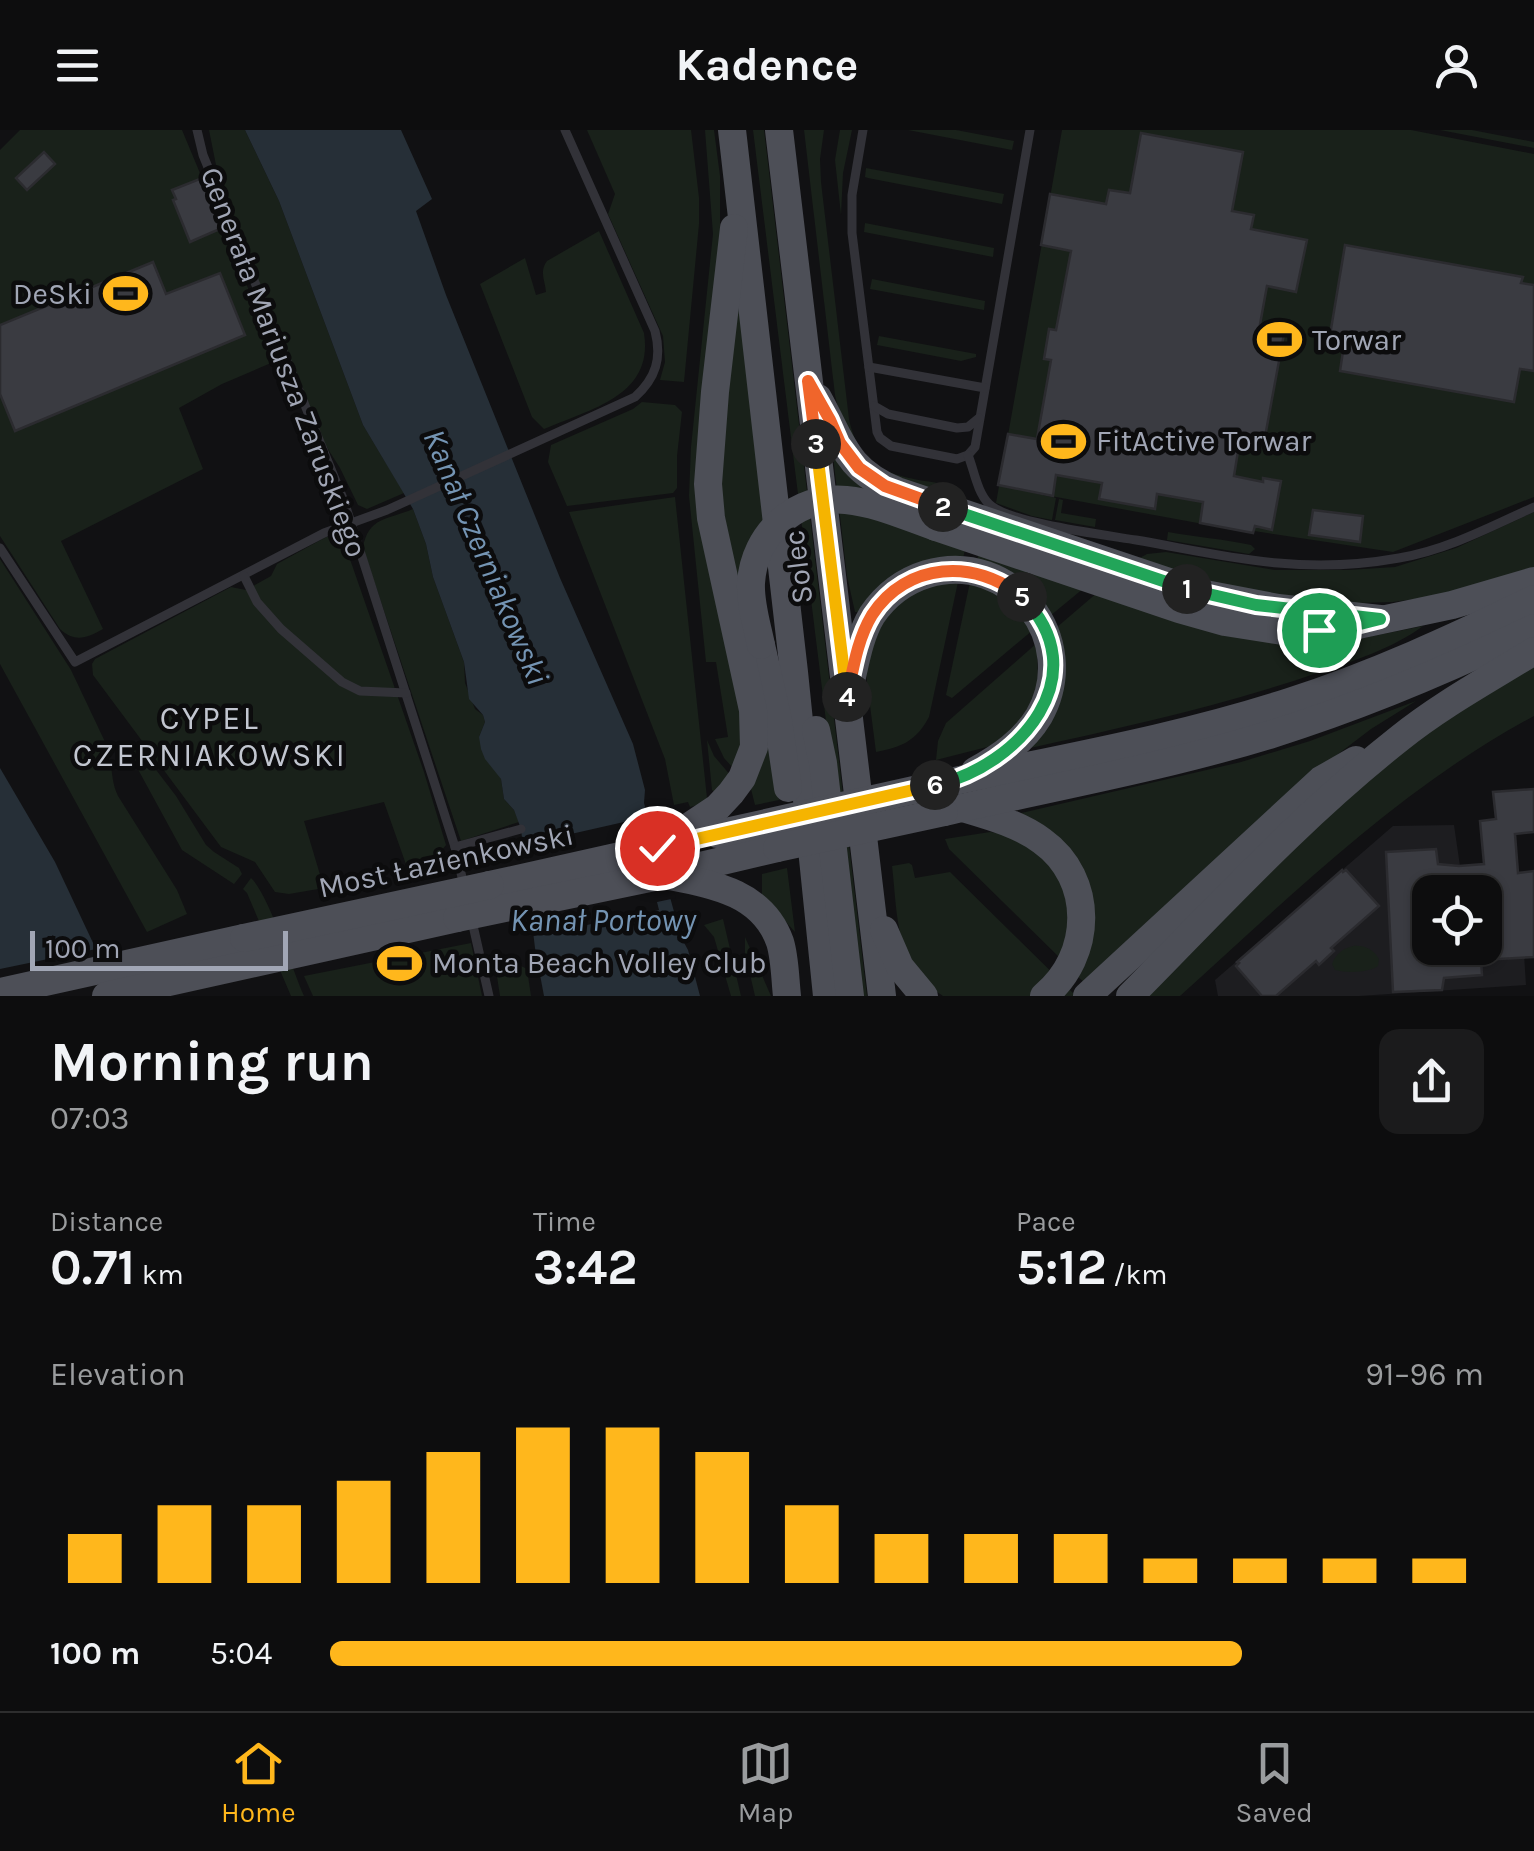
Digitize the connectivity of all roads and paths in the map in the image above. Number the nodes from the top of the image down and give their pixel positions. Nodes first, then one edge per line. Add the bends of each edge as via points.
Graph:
1 (197, 130) edge
2 (565, 130) edge
3 (732, 130) edge
4 (779, 130) edge
5 (863, 130) edge
6 (1030, 130) edge
7 (740, 192) junction
8 (869, 366) junction
9 (808, 381) junction
10 (985, 388) junction
11 (874, 406) junction
12 (980, 416) junction
13 (968, 455) junction
14 (1534, 507) edge
15 (350, 522) junction
16 (0, 548) edge
17 (244, 576) junction
18 (1534, 582) edge
19 (1162, 592) junction
20 (1534, 599) edge
21 (1534, 628) edge
22 (1534, 651) edge
23 (794, 672) junction
24 (406, 693) junction
25 (847, 698) junction
26 (951, 796) junction
27 (522, 829) dead end
28 (456, 848) junction
29 (661, 861) junction
30 (815, 885) junction
31 (870, 895) junction
32 (1194, 914) junction
33 (0, 992) edge
34 (106, 996) edge
35 (489, 996) edge
36 (788, 996) edge
37 (827, 996) edge
38 (850, 996) edge
39 (882, 996) edge
40 (924, 996) edge
41 (1044, 996) edge
42 (1087, 996) edge
43 (1130, 996) edge

1 - 15 lane, Generała Mariusza Zaruskiego
2 - 15 lane via 655,330 659,358 650,382 635,397
3 - 7 main road, Solec
4 - 9 main road, Solec
5 - 8 lane via 852,233
6 - 10 lane
7 - 23 main road, Solec
7 - 29 main road via 708,458 711,518 753,710 754,747 731,793
8 - 10 lane
8 - 11 lane
9 - 19 main road via 840,443 885,486
9 - 25 main road, Solec
10 - 12 lane
11 - 12 lane via 957,428
11 - 13 lane via 877,432 887,444 952,458
12 - 13 lane
13 - 14 lane via 982,495 1003,511 1054,526 1278,563 1355,564 1412,556
15 - 17 lane
15 - 24 lane, Generała Mariusza Zaruskiego
16 - 17 lane via 74,662
17 - 24 lane via 281,628 342,682 360,691
18 - 19 main road via 1380,619
19 - 30 main road, bridge via 849,500 806,505 785,517 759,550 753,609 793,824
20 - 26 main road, Most Łazienkowski via 1289,702
21 - 26 main road, Most Łazienkowski via 1348,709 1270,734 1204,753
22 - 32 main road via 1402,736 1244,879
23 - 30 main road, Solec
23 - 38 main road via 823,763
24 - 28 lane, Generała Mariusza Zaruskiego
25 - 26 main road via 871,618 908,582 961,570 990,576 1020,595 1048,642 1046,700 1033,725
25 - 31 main road, Solec
26 - 29 main road, Most Łazienkowski, bridge
26 - 41 main road via 1029,832 1052,849 1075,883 1082,910 1075,955
27 - 28 lane
28 - 35 lane, Generała Mariusza Zaruskiego
29 - 33 main road, Most Łazienkowski, bridge
29 - 34 main road, Most Łazienkowski, bridge
29 - 36 main road via 764,913 780,942
30 - 37 main road, Solec
31 - 39 main road, Solec
31 - 40 main road via 900,966
32 - 42 main road
32 - 43 main road

